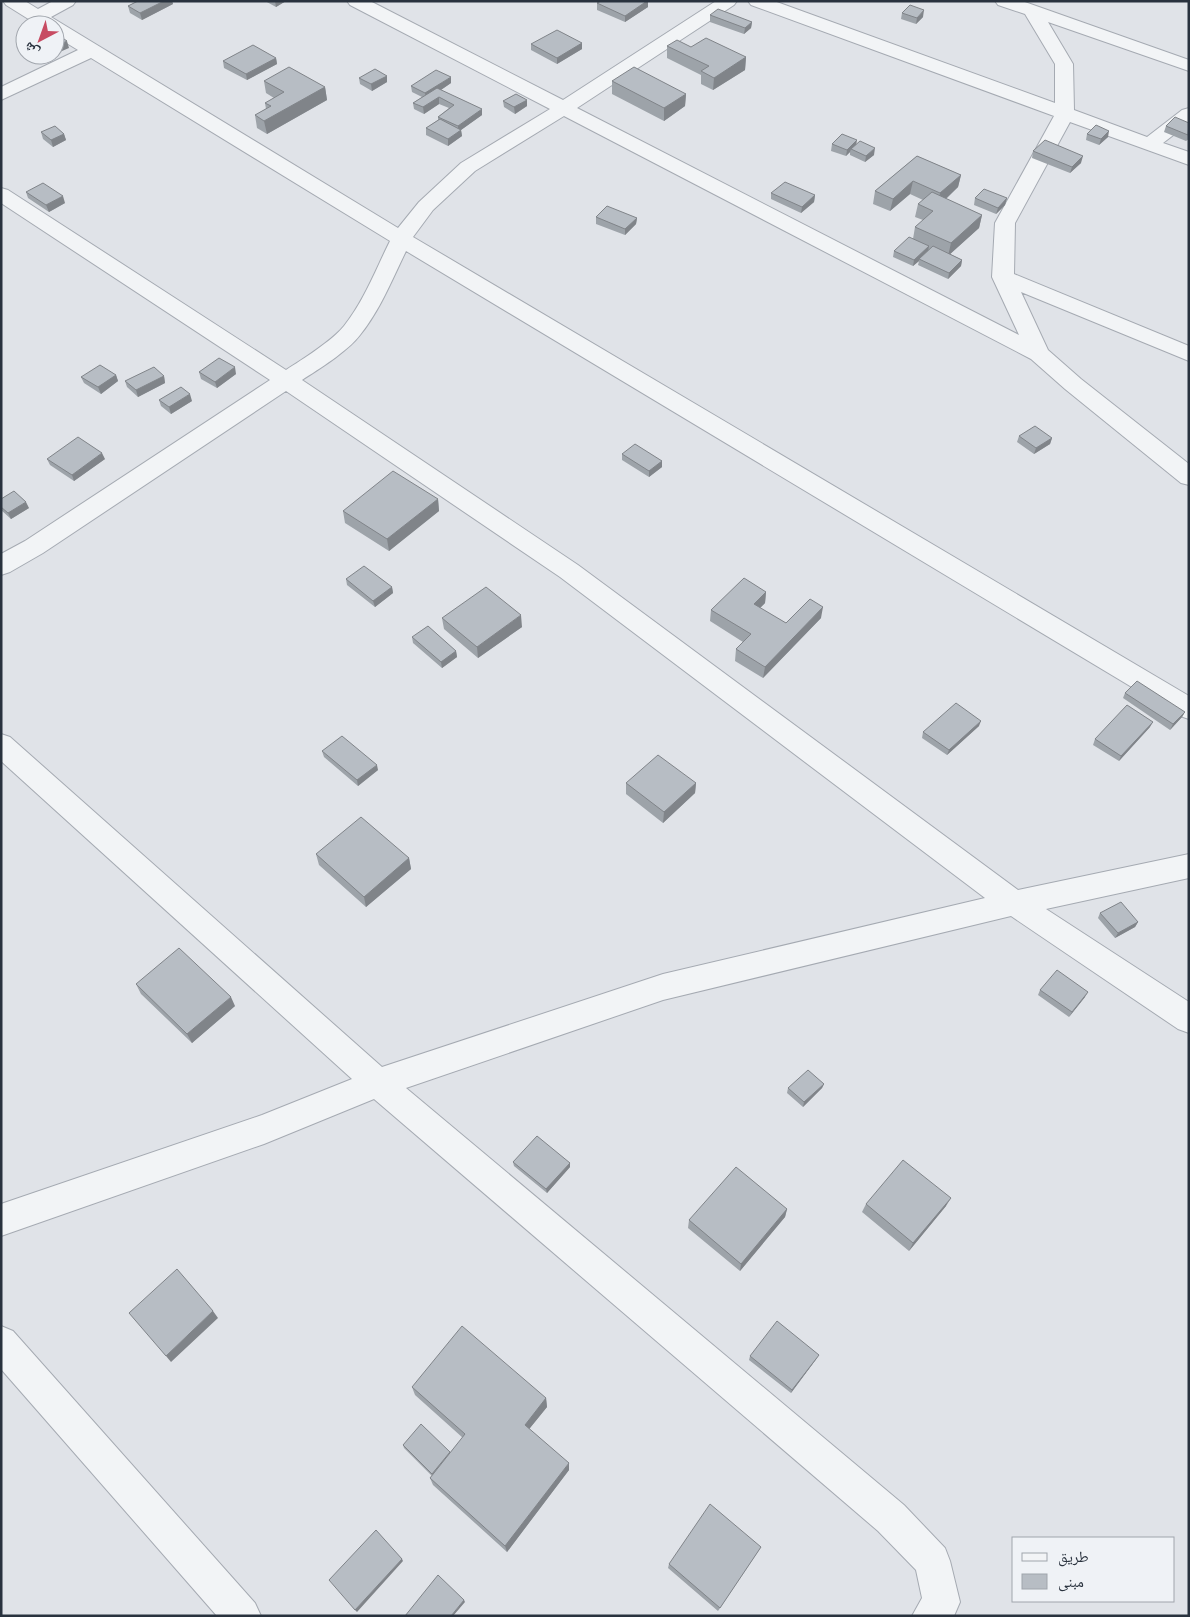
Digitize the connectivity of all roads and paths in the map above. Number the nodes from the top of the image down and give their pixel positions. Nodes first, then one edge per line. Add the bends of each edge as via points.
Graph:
1 (12, 1) edge
2 (67, 1) edge
3 (356, 1) edge
4 (728, 1) edge
5 (757, 1) edge
6 (1004, 1) edge
7 (1032, 11) junction
8 (34, 15) edge
9 (51, 15) edge
10 (65, 34) edge
11 (92, 50) junction
12 (1189, 66) edge
13 (1, 94) edge
14 (564, 108) junction
15 (1189, 114) edge
16 (1064, 115) junction
17 (1148, 145) junction
18 (1189, 159) edge
19 (1, 194) edge
20 (401, 239) junction
21 (1003, 277) junction
22 (1038, 354) junction
23 (1189, 354) edge
24 (286, 380) junction
25 (1189, 477) edge
26 (1, 566) edge
27 (1189, 709) edge
28 (1, 745) edge
29 (1189, 866) edge
30 (1014, 903) junction
31 (1189, 1019) edge
32 (378, 1082) junction
33 (1, 1220) edge
34 (1, 1343) edge
35 (242, 1616) edge
36 (931, 1616) edge

1 - 8 street
2 - 9 street
3 - 14 street
4 - 14 street
5 - 16 street
6 - 7 street
7 - 12 street
7 - 16 street via 1064,64
10 - 11 street
11 - 13 street
11 - 20 street
14 - 20 street via 468,167 426,206
14 - 22 street
15 - 17 street
16 - 17 street
16 - 21 street via 1005,223
17 - 18 street
19 - 24 street
20 - 24 street via 369,306 351,332
20 - 27 street
21 - 22 street
21 - 23 street
22 - 25 street
24 - 26 street
24 - 30 street via 569,571
28 - 32 street
29 - 30 street
30 - 31 street
30 - 32 street via 663,987
32 - 33 street via 264,1129
32 - 36 street via 891,1518 932,1561 941,1602
34 - 35 street

